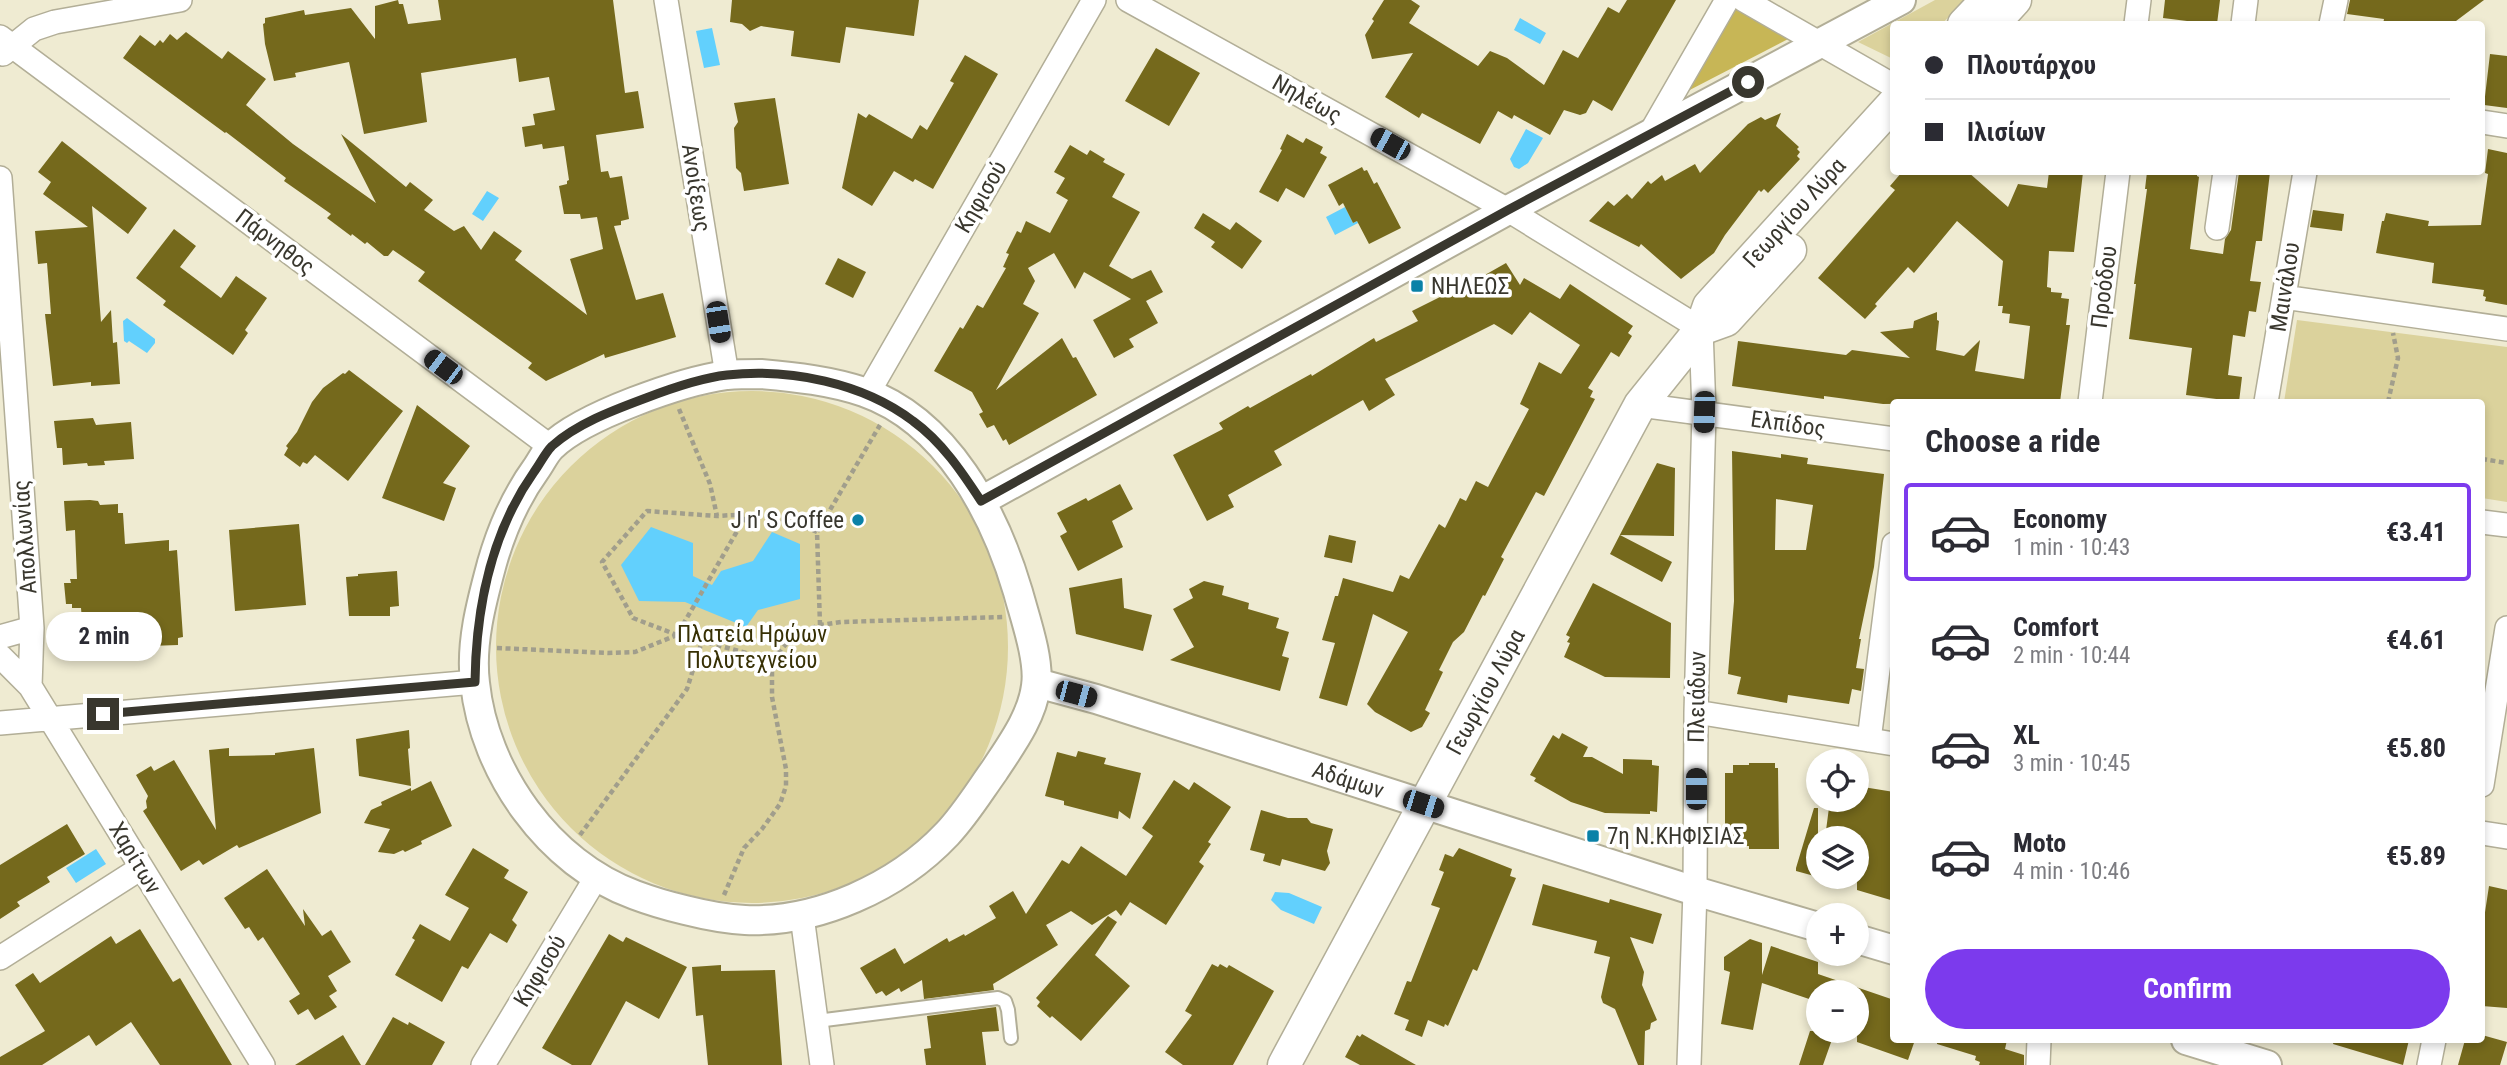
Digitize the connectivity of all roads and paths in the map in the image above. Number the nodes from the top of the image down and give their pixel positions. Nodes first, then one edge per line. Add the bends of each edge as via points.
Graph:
1 (180, 0) edge
2 (666, 0) edge
3 (1094, 0) edge
4 (1129, 0) edge
5 (1727, 0) edge
6 (1744, 0) edge
7 (1901, 0) edge
8 (1987, 0) edge
9 (2015, 0) edge
10 (2140, 0) edge
11 (2246, 0) edge
12 (2336, 0) edge
13 (1967, 21) edge
14 (1996, 21) edge
15 (2136, 21) edge
16 (2243, 21) edge
17 (2332, 21) edge
18 (1821, 44) junction
19 (4, 46) edge
20 (1890, 84) edge
21 (1890, 107) edge
22 (2485, 122) edge
23 (2507, 125) edge
24 (1651, 132) junction
25 (1890, 139) edge
26 (2118, 175) edge
27 (2225, 175) edge
28 (2304, 175) edge
29 (0, 178) edge
30 (1508, 210) junction
31 (2217, 228) dead end
32 (2284, 297) junction
33 (2388, 312) junction
34 (1701, 328) junction
35 (2507, 329) edge
36 (727, 375) junction
37 (671, 389) junction
38 (2090, 399) edge
39 (2267, 399) edge
40 (2389, 399) edge
41 (880, 400) junction
42 (1640, 405) junction
43 (1704, 412) junction
44 (1890, 438) edge
45 (551, 447) junction
46 (2485, 459) edge
47 (2507, 463) edge
48 (981, 501) junction
49 (747, 514) junction
50 (717, 516) junction
51 (2485, 522) edge
52 (2507, 525) edge
53 (817, 532) junction
54 (1890, 575) edge
55 (1024, 616) junction
56 (820, 625) junction
57 (32, 628) junction
58 (2507, 628) edge
59 (677, 635) junction
60 (0, 637) edge
61 (702, 641) junction
62 (475, 647) junction
63 (0, 656) edge
64 (772, 660) junction
65 (475, 682) junction
66 (1037, 683) junction
67 (30, 686) junction
68 (1696, 712) junction
69 (50, 718) junction
70 (0, 723) edge
71 (1869, 740) junction
72 (1890, 743) edge
73 (2485, 766) edge
74 (1423, 804) junction
75 (2485, 833) edge
76 (2507, 837) edge
77 (566, 853) junction
78 (141, 868) junction
79 (597, 876) junction
80 (1695, 891) junction
81 (802, 916) junction
82 (720, 919) junction
83 (1806, 924) edge
84 (1869, 943) edge
85 (1890, 949) edge
86 (0, 958) edge
87 (817, 1021) junction
88 (1011, 1038) dead end
89 (2039, 1043) edge
90 (2196, 1043) edge
91 (2433, 1043) edge
92 (262, 1065) edge
93 (483, 1065) edge
94 (822, 1065) edge
95 (1284, 1065) edge
96 (1689, 1065) edge
97 (2038, 1065) edge
98 (2267, 1065) edge
99 (2429, 1065) edge

1 - 19 street via 55,22
2 - 36 street, Ανοίξεως
3 - 41 street, Κηφισού
4 - 30 street, Νηλέως
5 - 24 street
6 - 18 street
7 - 18 street
8 - 13 main road
9 - 14 main road
10 - 15 street
11 - 16 street
12 - 17 street
18 - 20 street
18 - 24 street
19 - 45 street, Πάρνηθος
21 - 34 main road, Γεωργίου Λύρα via 1709,306
22 - 23 street
24 - 30 street
25 - 34 main road, Γεωργίου Λύρα via 1726,320
26 - 38 street, Προόδου
27 - 31 street
28 - 32 street, Μαινάλου
29 - 57 street, Απολλωνίας
30 - 34 street, Νηλέως
30 - 48 street
32 - 33 street
32 - 39 street, Μαινάλου
33 - 35 street
33 - 40 path via 2398,358
34 - 42 main road, Γεωργίου Λύρα
34 - 43 street, Πλειάδων
36 - 37 street
36 - 41 street via 798,377
37 - 45 street via 593,420
37 - 50 path via 710,484
41 - 48 street via 915,422 944,450
41 - 53 path
42 - 43 street, Ελπίδος
42 - 74 main road, Γεωργίου Λύρα
43 - 44 street, Ελπίδος
43 - 68 street, Πλειάδων
45 - 62 street via 503,526 486,583
46 - 47 path
48 - 55 street via 1008,559
49 - 50 path
49 - 53 path via 783,517
49 - 59 path
50 - 59 path via 647,511 601,562 633,618
51 - 52 street
53 - 56 path
54 - 71 street
55 - 56 path
55 - 66 street
56 - 64 path via 794,635
57 - 60 street
57 - 67 street, Απολλωνίας
58 - 73 street
59 - 61 path
59 - 62 path via 635,652
61 - 64 path
61 - 77 path via 687,689
62 - 65 street
63 - 67 street, Χαρίτων
64 - 82 path via 772,697 786,786 780,804 744,848 724,894
65 - 69 street
65 - 77 street via 495,760 513,794
66 - 74 street, Αδάμων
66 - 81 street via 1029,712 1009,747 948,833 917,861 883,882
67 - 69 street, Χαρίτων
68 - 71 street
68 - 80 street, Πλειάδων
69 - 70 street
69 - 78 street, Χαρίτων
71 - 72 street
74 - 80 street, Αδάμων
74 - 95 main road, Γεωργίου Λύρα
75 - 76 street
77 - 79 street
78 - 86 street
78 - 92 street, Χαρίτων
79 - 82 street via 632,895
79 - 93 street, Κηφισού
80 - 83 street, Αδάμων
80 - 96 street, Πλειάδων
81 - 82 street
81 - 87 street
84 - 85 street
87 - 88 lane via 998,998 1008,1010
87 - 94 street
89 - 97 street
90 - 98 street
91 - 99 street

